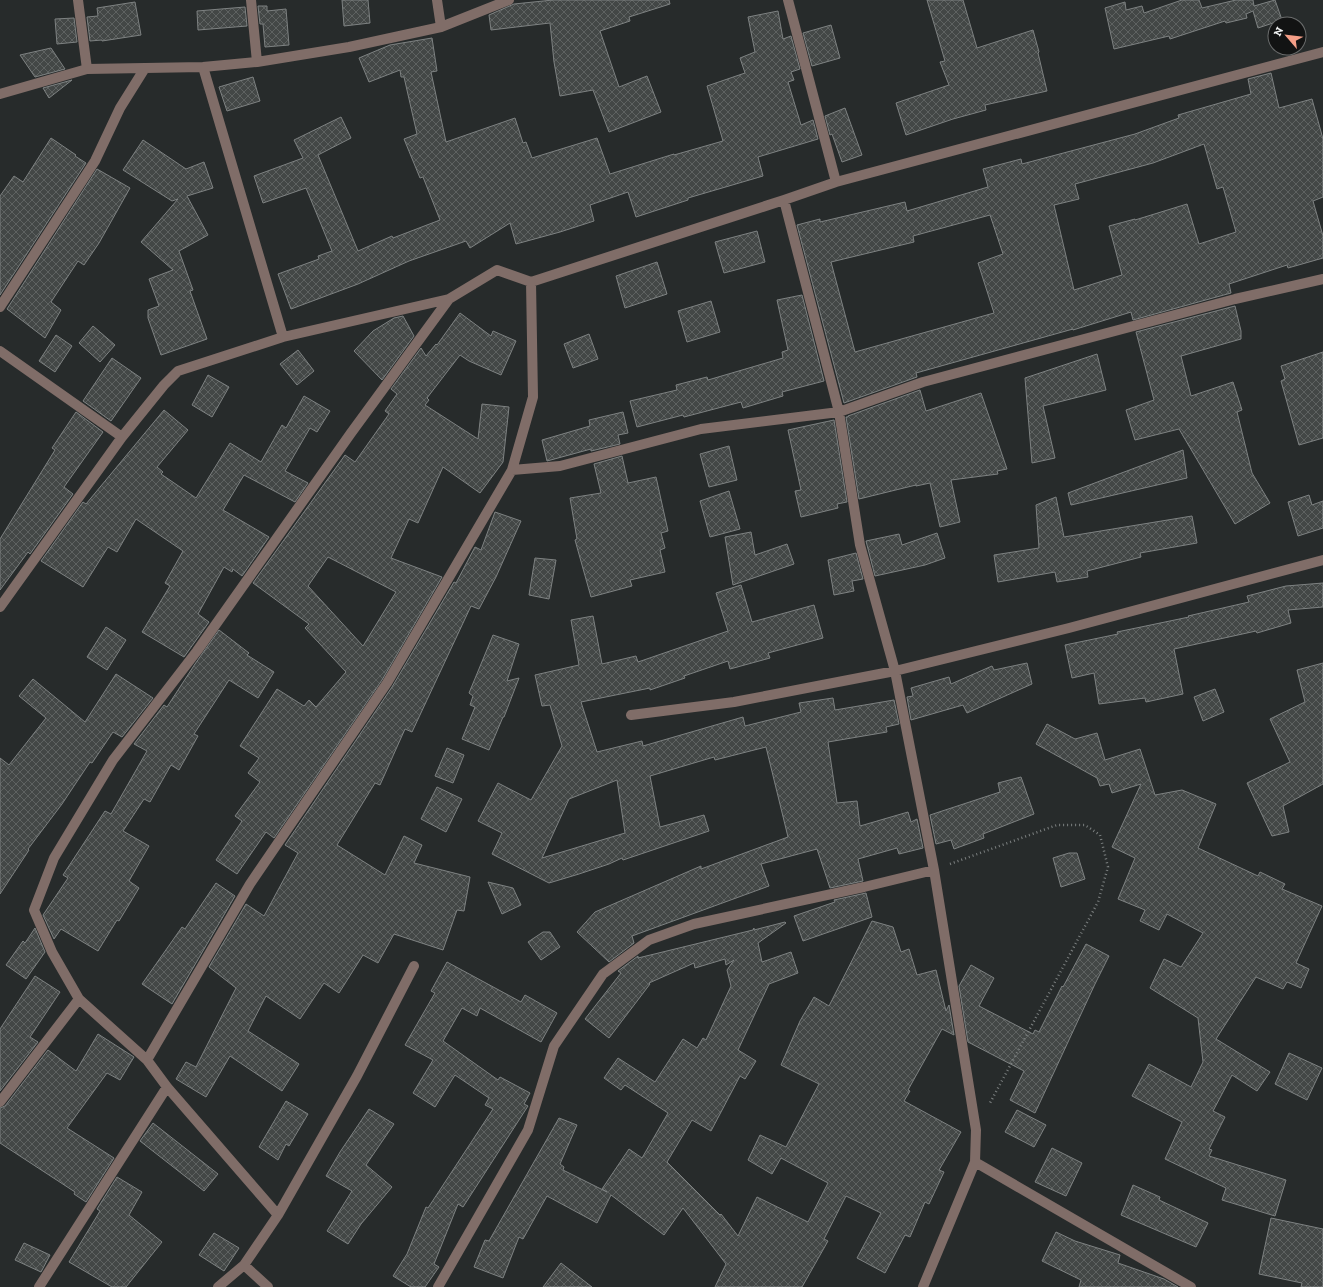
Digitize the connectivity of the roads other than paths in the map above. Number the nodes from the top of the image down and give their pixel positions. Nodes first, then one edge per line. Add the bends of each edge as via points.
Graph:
1 (78, 0) edge
2 (251, 0) edge
3 (437, 0) edge
4 (509, 0) edge
5 (788, 0) edge
6 (440, 27) junction
7 (1323, 52) edge
8 (257, 62) junction
9 (203, 67) junction
10 (145, 68) junction
11 (87, 69) junction
12 (0, 94) edge
13 (836, 182) junction
14 (784, 200) junction
15 (1323, 279) edge
16 (531, 282) junction
17 (449, 300) junction
18 (0, 307) edge
19 (283, 337) junction
20 (0, 351) edge
21 (839, 412) junction
22 (122, 437) junction
23 (512, 470) junction
24 (1323, 560) edge
25 (0, 607) edge
26 (895, 671) junction
27 (631, 715) dead end
28 (934, 870) junction
29 (414, 966) dead end
30 (79, 999) junction
31 (147, 1060) junction
32 (167, 1087) junction
33 (0, 1102) edge
34 (975, 1162) junction
35 (278, 1215) junction
36 (244, 1265) junction
37 (1188, 1286) edge
38 (39, 1287) edge
39 (218, 1287) edge
40 (268, 1287) edge
41 (438, 1287) edge
42 (924, 1287) edge

1 - 11 street
2 - 8 street
3 - 6 street
4 - 6 street
5 - 13 street
6 - 8 street via 349,47
7 - 13 street
8 - 9 street
9 - 10 street
9 - 19 street
10 - 11 street
10 - 18 street via 120,108 95,161
11 - 12 street
13 - 14 street
14 - 16 street
14 - 21 street
15 - 21 street via 1235,298 931,380
16 - 17 street via 497,270
16 - 23 street via 534,397
17 - 19 street
17 - 30 street via 351,433 197,651 113,760 54,858 34,910 52,952
19 - 22 street via 178,371
20 - 22 street
21 - 23 street via 701,429 560,466
21 - 26 street via 860,545
22 - 25 street
23 - 31 street via 388,683 250,884
24 - 26 street via 1069,628
26 - 27 street via 734,702
26 - 28 street
28 - 34 street via 976,1130
28 - 41 street via 694,924 649,940 603,974 554,1046 528,1130
29 - 35 street via 357,1076
30 - 31 street
30 - 33 street
31 - 32 street
32 - 35 street
32 - 38 street
34 - 37 street
34 - 42 street
35 - 36 street
36 - 39 street
36 - 40 street

